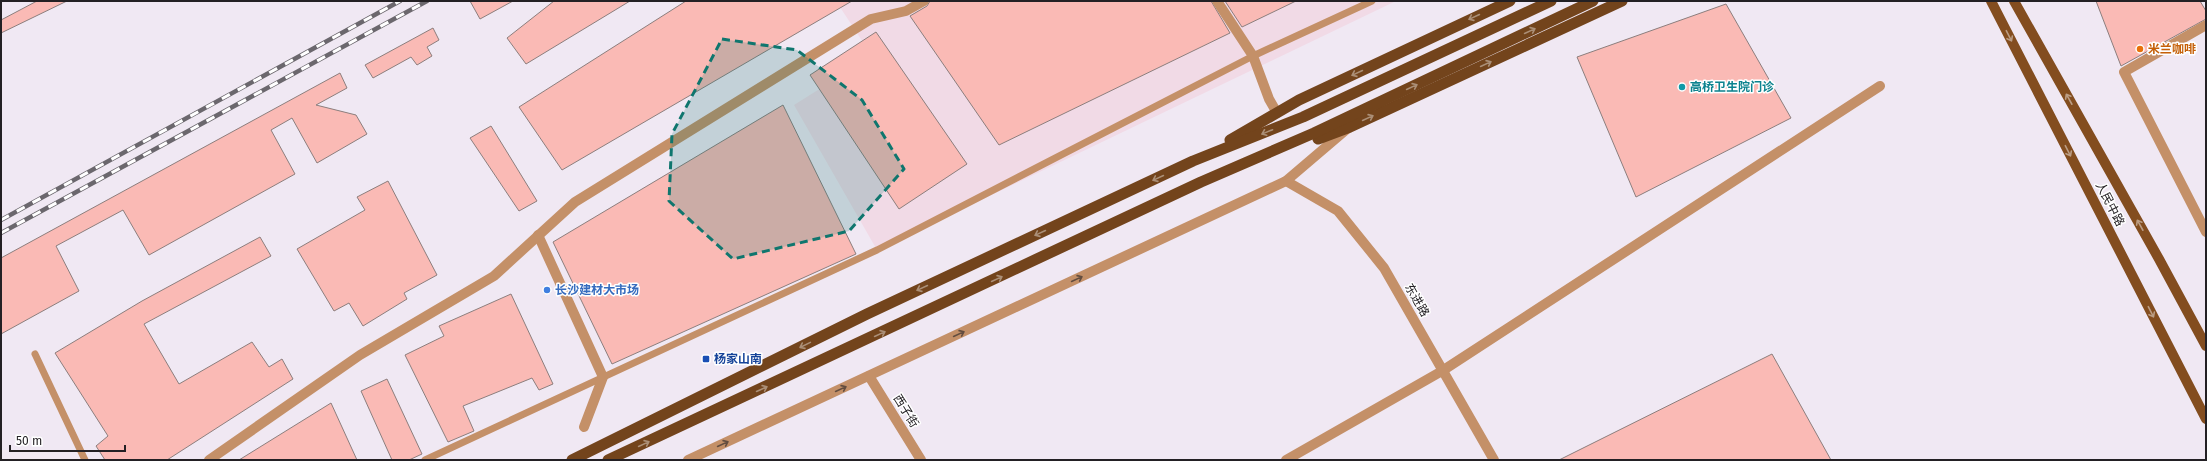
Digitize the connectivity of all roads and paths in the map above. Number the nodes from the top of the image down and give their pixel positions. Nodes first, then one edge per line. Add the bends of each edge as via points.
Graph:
1 (924, 1) edge
2 (1217, 1) edge
3 (1372, 1) edge
4 (1510, 1) edge
5 (1551, 1) edge
6 (1593, 1) edge
7 (1622, 1) edge
8 (1991, 1) edge
9 (2014, 1) edge
10 (2206, 25) edge
11 (1253, 56) junction
12 (1880, 86) dead end
13 (1277, 113) junction
14 (1350, 127) junction
15 (1193, 161) junction
16 (1286, 181) junction
17 (1201, 182) junction
18 (2206, 232) edge
19 (538, 235) junction
20 (2206, 346) edge
21 (36, 354) dead end
22 (1442, 371) junction
23 (869, 376) junction
24 (603, 377) junction
25 (2206, 419) edge
26 (584, 427) dead end
27 (85, 460) edge
28 (209, 460) edge
29 (425, 460) edge
30 (572, 460) edge
31 (608, 460) edge
32 (688, 460) edge
33 (921, 460) edge
34 (1286, 460) edge
35 (1494, 460) edge

1 - 19 street via 906,11 871,19 575,202
2 - 11 street
3 - 11 lane
4 -> 13 highway via 1299,100
5 -> 15 highway via 1303,117
17 -> 6 highway via 1314,134
14 -> 7 highway
8 -> 25 main road, 人民中路
20 -> 9 main road, 人民中路 via 2160,259
10 - 18 street via 2124,72
11 - 13 street
11 - 24 lane via 877,250
12 - 22 street
13 - 15 highway
14 - 16 street
14 - 17 highway
15 -> 30 highway via 867,314
16 - 22 street, 东进路 via 1338,211 1384,268
23 -> 16 street
31 -> 17 highway
19 - 24 street
19 - 28 street via 494,276 360,355
21 - 27 lane
22 - 34 street
22 - 35 street, 东进路
32 -> 23 street
23 - 33 street, 西子街
24 - 26 street
24 - 29 lane

